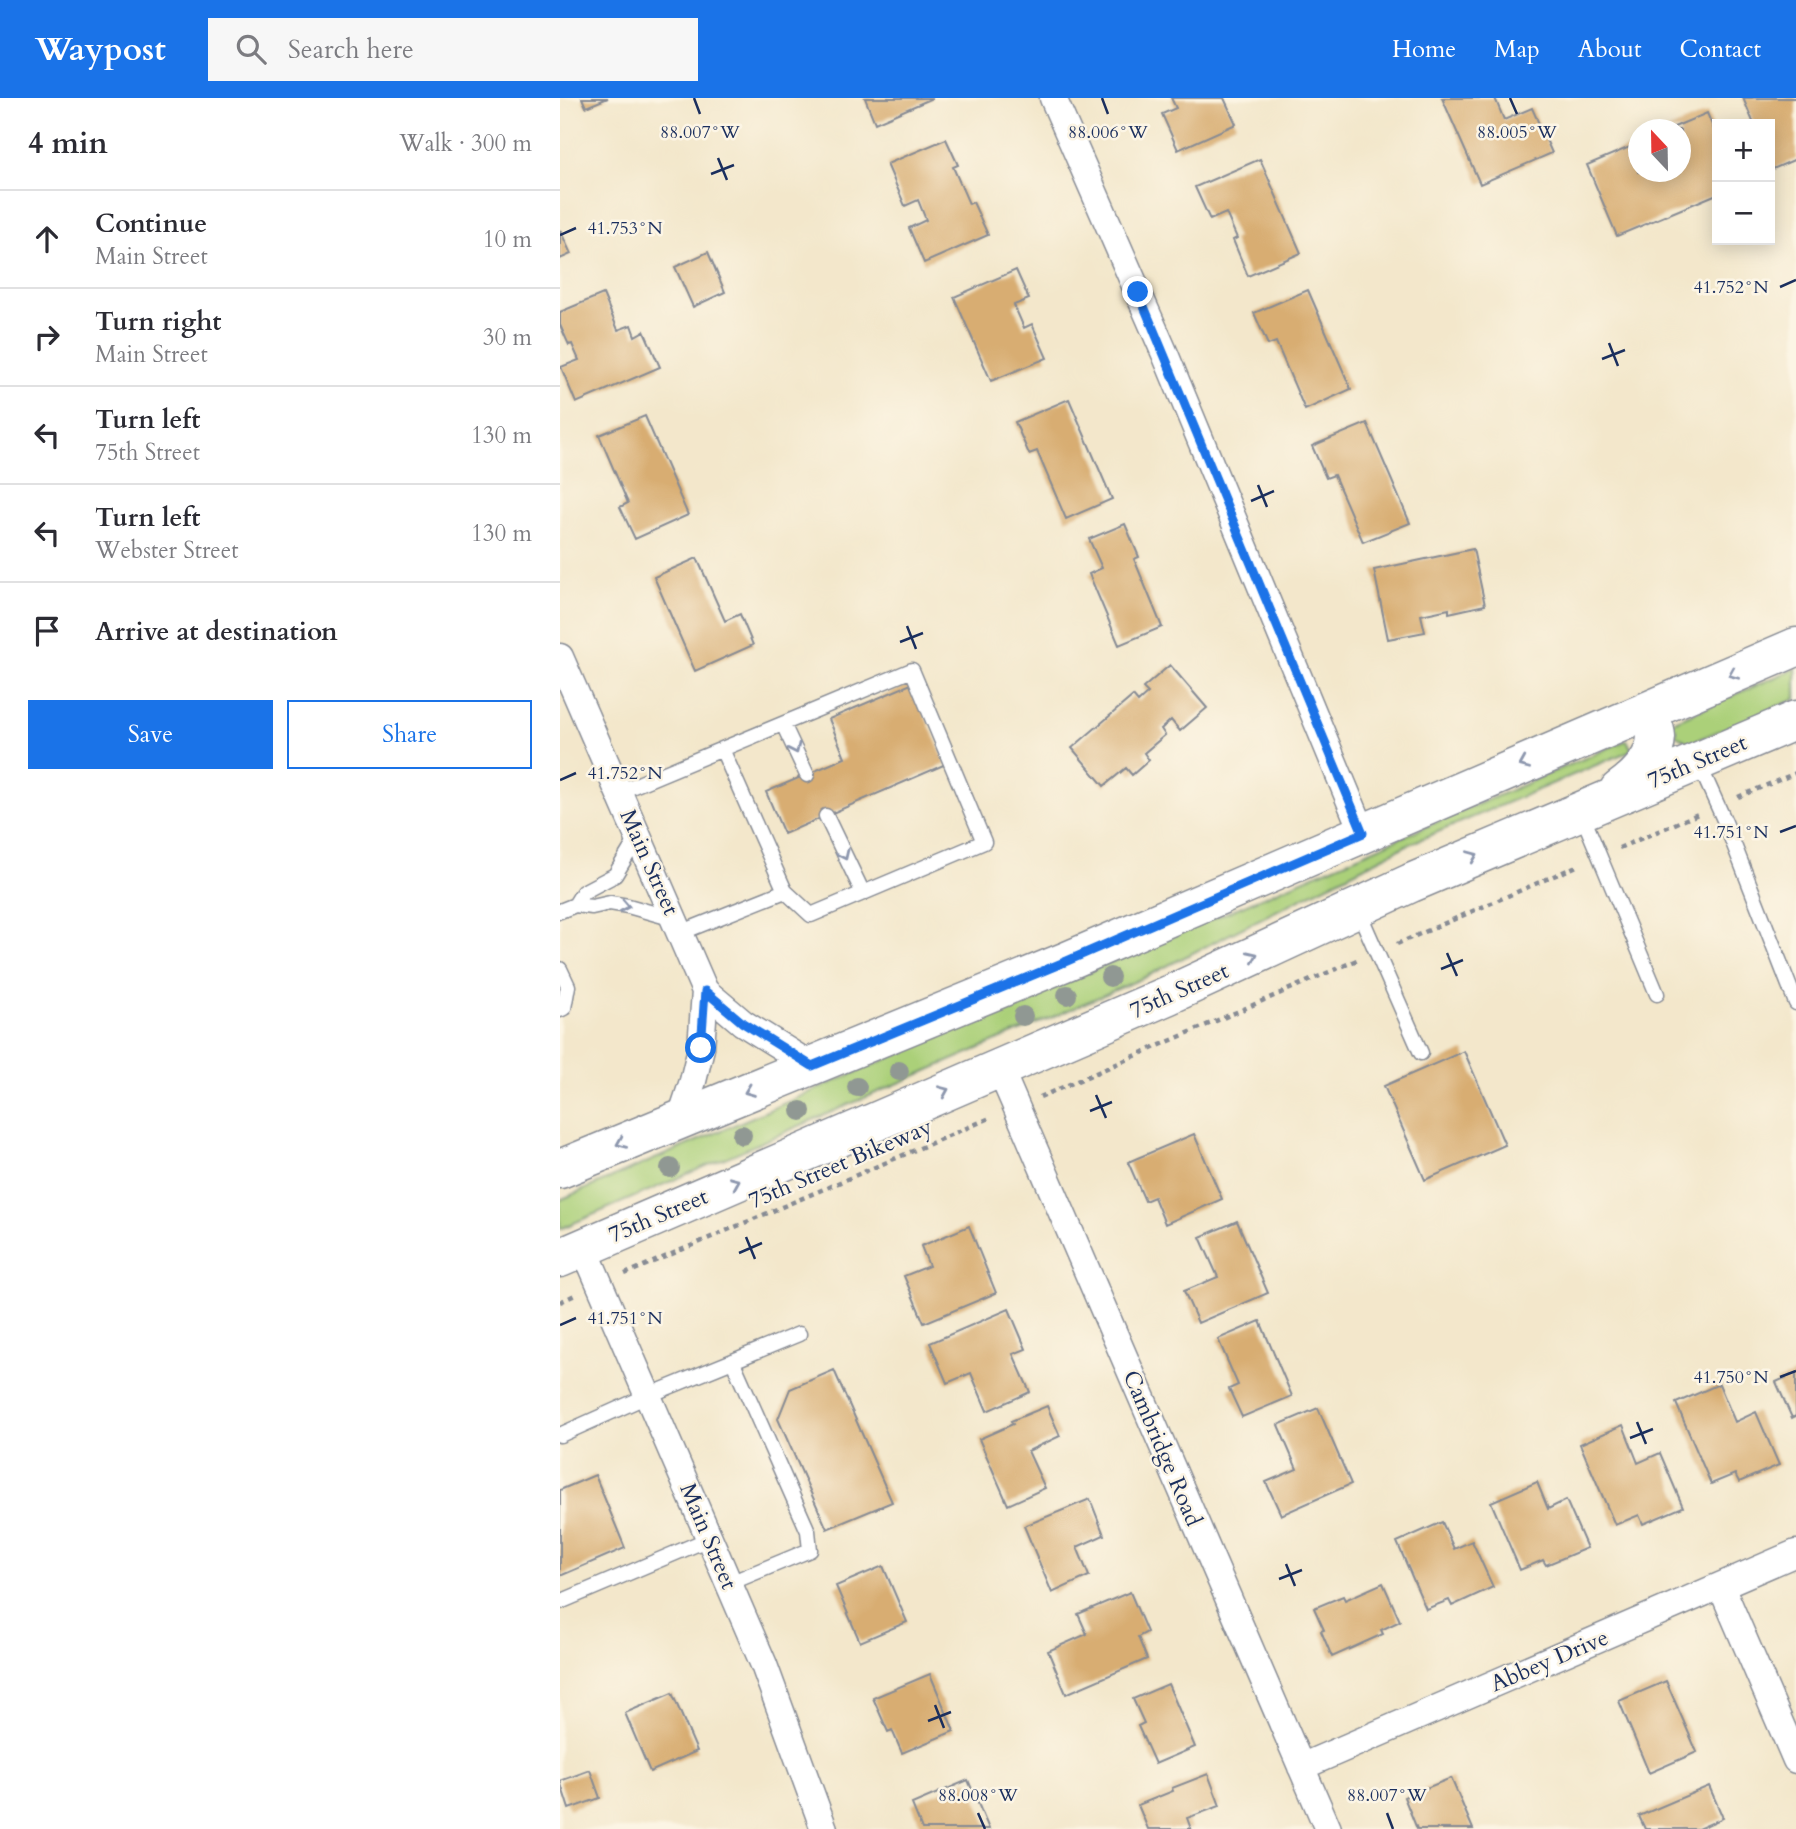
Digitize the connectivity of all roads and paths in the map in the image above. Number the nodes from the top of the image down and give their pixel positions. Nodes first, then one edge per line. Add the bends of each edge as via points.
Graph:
1 (1053, 98) edge
2 (1796, 647) edge
3 (560, 657) edge
4 (567, 692) edge
5 (1648, 711) junction
6 (1796, 720) edge
7 (783, 724) junction
8 (722, 749) junction
9 (1697, 761) junction
10 (1796, 773) edge
11 (807, 775) dead end
12 (619, 792) junction
13 (1748, 793) dead end
14 (1595, 804) junction
15 (826, 816) dead end
16 (1689, 818) dead end
17 (1363, 833) junction
18 (638, 836) junction
19 (1611, 851) dead end
20 (1590, 861) dead end
21 (785, 891) junction
22 (863, 894) junction
23 (575, 905) junction
24 (1358, 908) junction
25 (560, 911) edge
26 (677, 926) junction
27 (1407, 940) dead end
28 (1350, 963) dead end
29 (560, 969) edge
30 (705, 991) junction
31 (1657, 994) dead end
32 (1796, 1003) edge
33 (560, 1010) edge
34 (1421, 1053) dead end
35 (812, 1066) junction
36 (999, 1067) junction
37 (1050, 1093) dead end
38 (681, 1117) junction
39 (981, 1122) dead end
40 (560, 1169) edge
41 (572, 1253) edge
42 (635, 1269) dead end
43 (799, 1335) dead end
44 (733, 1362) junction
45 (648, 1396) junction
46 (560, 1435) edge
47 (711, 1538) junction
48 (1796, 1553) edge
49 (730, 1583) junction
50 (1721, 1586) junction
51 (560, 1602) edge
52 (1796, 1760) edge
53 (1301, 1767) junction
54 (824, 1829) edge
55 (1328, 1829) edge

1 - 17 street
2 -> 5 main road
3 - 4 street, Main Street
4 - 12 street, Main Street
5 - 14 main road via 1656,735 1652,756 1634,780
5 -> 17 main road
6 - 9 main road, 75th Street
7 - 8 lane
7 -> 11 lane
7 - 22 lane via 912,670 984,842
8 - 12 lane
8 - 21 lane
9 - 14 main road, 75th Street
9 - 32 lane
10 - 13 path
12 - 18 street, Main Street
24 -> 14 main road, 75th Street
14 - 31 lane
15 -> 22 lane
16 - 19 path
17 - 35 main road
18 - 23 lane via 615,875 583,892
18 - 26 street, Main Street
20 - 27 path
21 - 22 lane via 811,915
21 - 26 lane
23 - 25 lane
23 -> 26 lane via 628,906
24 - 34 lane
36 -> 24 main road, 75th Street
26 - 30 street, Main Street
28 - 37 path
29 - 33 lane via 568,986
30 - 35 street, Main Street via 743,1023
30 - 38 street, Main Street via 701,1048
35 -> 38 main road
41 -> 36 main road, 75th Street
36 - 53 street, Cambridge Road
38 -> 40 main road
39 - 42 path, 75th Street Bikeway
41 - 45 street, Main Street
43 - 44 lane
44 - 45 lane
44 - 49 lane via 808,1531 810,1550
45 - 46 lane
45 - 47 street, Main Street
47 - 49 street, Main Street
47 - 51 lane
48 - 50 street, Abbey Drive
49 - 54 street, Main Street
50 - 52 street
50 - 53 street, Abbey Drive
53 - 55 street, Cambridge Road

